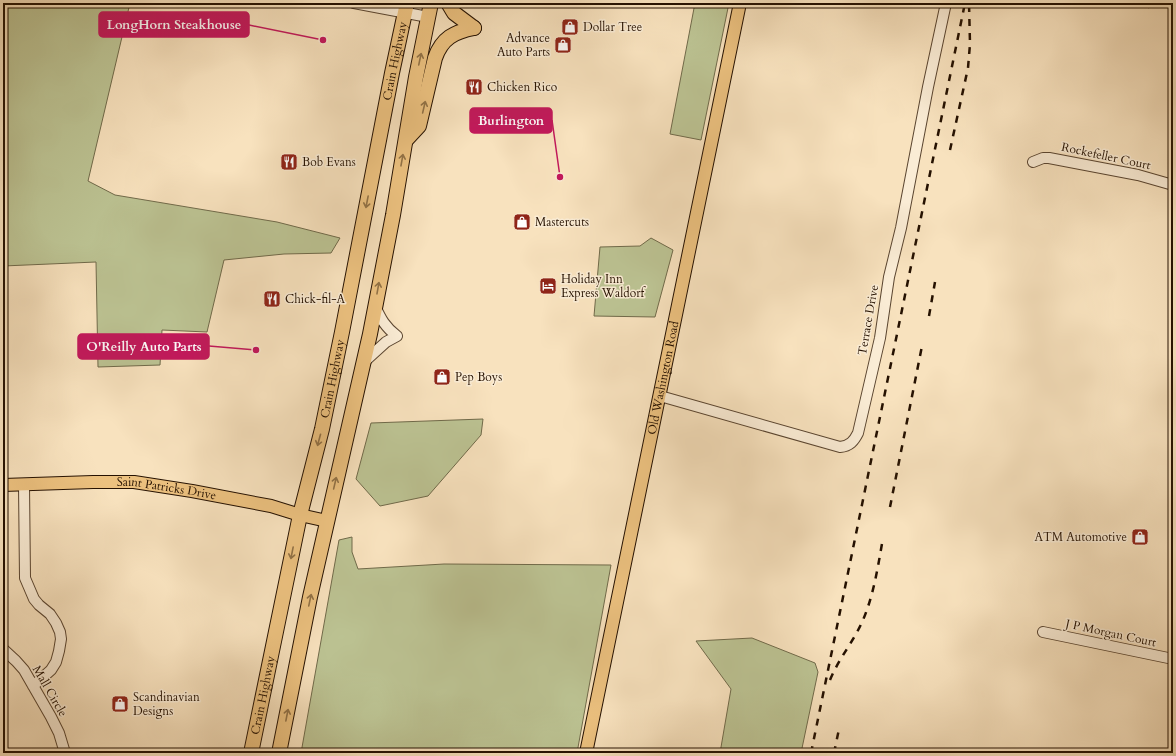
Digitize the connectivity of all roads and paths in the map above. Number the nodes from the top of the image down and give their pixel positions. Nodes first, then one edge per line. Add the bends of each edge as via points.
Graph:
1 (354, 3) edge
2 (431, 3) edge
3 (448, 3) edge
4 (740, 3) edge
5 (946, 3) edge
6 (406, 8) edge
7 (428, 17) junction
8 (406, 140) junction
9 (1033, 162) dead end
10 (1173, 185) edge
11 (375, 305) junction
12 (364, 362) junction
13 (660, 396) junction
14 (3, 485) edge
15 (24, 485) junction
16 (300, 515) junction
17 (327, 521) junction
18 (1043, 632) dead end
19 (3, 649) edge
20 (1173, 659) edge
21 (33, 686) junction
22 (65, 753) edge
23 (252, 753) edge
24 (279, 753) edge
25 (586, 753) edge

1 - 6 street
2 - 7 highway, Crain Highway
8 -> 3 highway via 419,126 438,50 450,36 461,30 474,28 454,13
4 - 13 main road, Old Washington Road
5 - 13 street, Terrace Drive via 889,277 880,338 855,440 846,447 840,447
6 - 7 street
6 -> 16 highway, Crain Highway via 322,429
8 -> 7 highway, Crain Highway
11 -> 8 highway, Crain Highway
9 - 10 street, Rockefeller Court via 1049,158 1138,175
11 - 12 highway, Crain Highway
11 - 12 street via 388,330 396,336
17 -> 12 highway, Crain Highway
13 - 25 main road, Old Washington Road
14 - 15 main road, Saint Patricks Drive
15 - 16 main road, Saint Patricks Drive via 134,482 272,506
15 - 21 street via 25,578 34,599 50,614 60,632 56,662
16 - 17 main road, Saint Patricks Drive
16 -> 23 highway, Crain Highway
24 -> 17 highway, Crain Highway
18 - 20 street, J P Morgan Court
19 - 21 street, Mall Circle via 24,670
21 - 22 street, Mall Circle via 59,733

